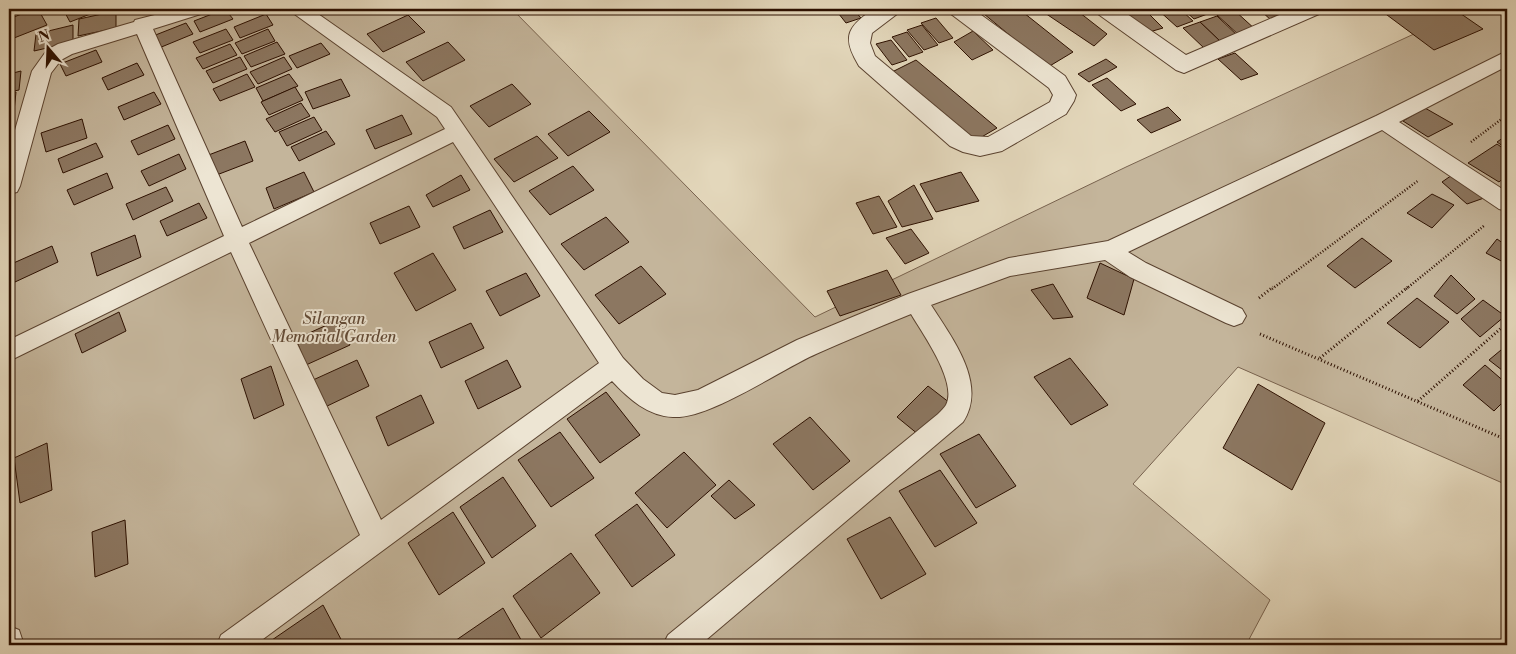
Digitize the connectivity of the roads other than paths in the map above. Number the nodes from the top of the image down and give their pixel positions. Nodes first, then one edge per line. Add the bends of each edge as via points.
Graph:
1 (198, 9) edge
2 (299, 9) edge
3 (889, 9) edge
4 (959, 9) edge
5 (1106, 9) edge
6 (1312, 9) edge
7 (142, 24) junction
8 (1507, 58) edge
9 (1383, 121) junction
10 (458, 131) junction
11 (9, 186) edge
12 (1507, 203) edge
13 (237, 241) junction
14 (1107, 250) junction
15 (916, 301) junction
16 (1234, 316) road end
17 (9, 351) edge
18 (614, 366) junction
19 (376, 539) junction
20 (9, 640) edge
21 (10, 645) edge
22 (230, 645) edge
23 (678, 645) edge

1 - 7 lane
2 - 10 lane via 444,112
3 - 4 street via 864,26 859,35 860,53 958,140 976,148 994,145 1058,108 1065,96 1057,82
5 - 6 street via 1184,66
7 - 11 lane via 65,49 48,62 42,71
7 - 13 lane
8 - 9 lane
9 - 12 lane
9 - 14 lane
10 - 13 lane
10 - 18 lane
13 - 17 lane
13 - 19 lane
14 - 15 lane via 1009,266
14 - 16 lane via 1138,270
15 - 18 lane via 806,347 687,406 670,407 653,402
15 - 23 lane via 961,384 957,411
18 - 19 lane
19 - 22 lane
20 - 21 lane

